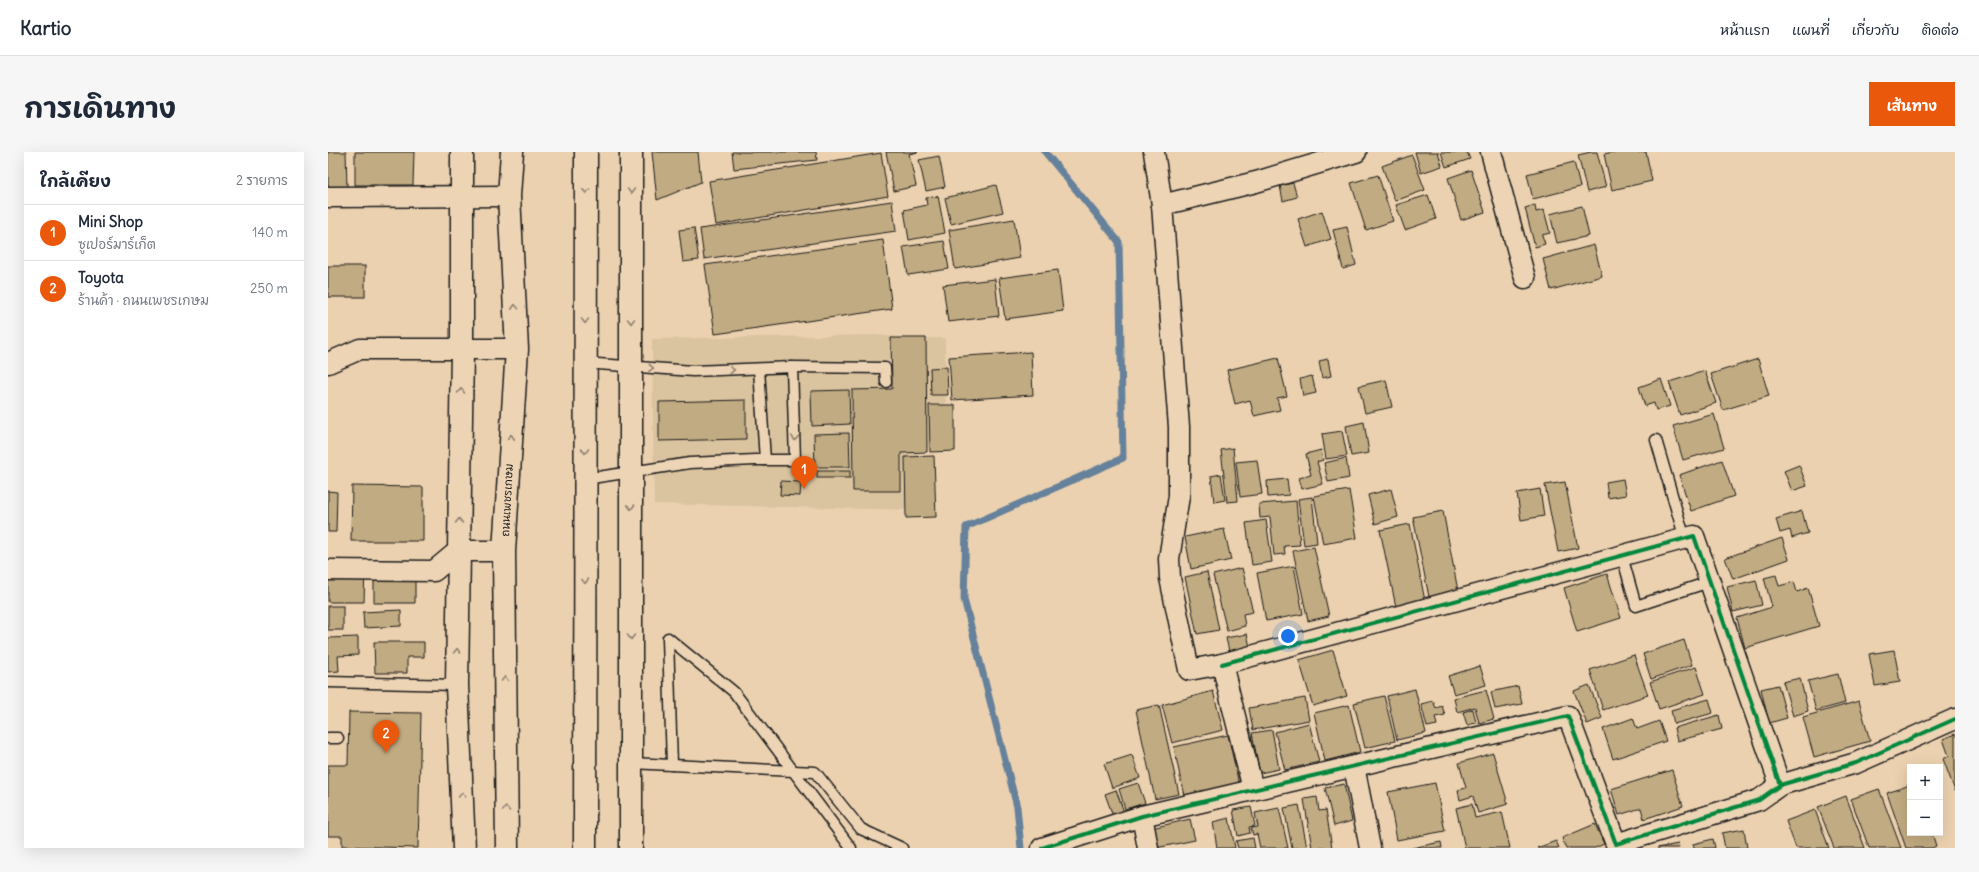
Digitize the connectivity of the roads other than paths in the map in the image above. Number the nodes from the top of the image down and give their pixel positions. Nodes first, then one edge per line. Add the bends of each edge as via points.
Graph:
1 (462, 152) edge
2 (512, 152) edge
3 (586, 152) edge
4 (632, 152) edge
5 (1154, 152) edge
6 (1356, 152) edge
7 (1491, 152) edge
8 (461, 196) junction
9 (509, 196) junction
10 (328, 197) edge
11 (1162, 205) junction
12 (1525, 278) dead end
13 (462, 350) junction
14 (517, 350) junction
15 (328, 363) edge
16 (584, 363) junction
17 (632, 367) junction
18 (792, 368) junction
19 (759, 369) junction
20 (886, 382) dead end
21 (1656, 440) dead end
22 (764, 460) junction
23 (631, 472) junction
24 (585, 479) junction
25 (1684, 539) junction
26 (458, 552) junction
27 (504, 552) junction
28 (1622, 556) junction
29 (328, 570) edge
30 (1709, 582) junction
31 (1222, 664) junction
32 (328, 682) edge
33 (457, 685) junction
34 (1955, 719) edge
35 (631, 763) junction
36 (672, 765) junction
37 (1354, 766) junction
38 (793, 771) junction
39 (1780, 785) junction
40 (1253, 789) junction
41 (1142, 816) junction
42 (464, 848) edge
43 (507, 848) edge
44 (585, 848) edge
45 (631, 848) edge
46 (851, 848) edge
47 (902, 848) edge
48 (1042, 848) edge
49 (1148, 848) edge
50 (1370, 848) edge

1 - 8 street
2 - 9 street, ถนนเพชรเกษม
3 -> 16 street
4 -> 17 street
5 - 11 street
6 - 11 street via 1256,182
7 - 12 street
8 - 9 street
8 - 10 street
8 - 13 street
14 -> 9 street, ถนนเพชรเกษม
11 - 31 street via 1179,427 1179,496 1170,559 1170,578 1189,670
13 - 14 street
13 - 15 street via 360,349
26 -> 13 street
27 -> 14 street, ถนนเพชรเกษม
16 - 17 lane
16 -> 24 street
17 -> 19 lane via 693,371
17 - 23 street
18 - 19 lane
18 - 20 lane via 885,368
18 -> 22 lane via 795,460
19 - 22 lane
21 - 25 lane
22 - 23 lane via 690,463
23 - 24 lane
23 -> 35 street
24 -> 44 street
25 - 28 street
25 - 30 street via 1694,536
26 - 27 street
26 - 29 street via 434,571
33 -> 26 street
43 -> 27 street, ถนนเพชรเกษม
28 - 30 lane via 1636,606
28 - 31 street
30 - 39 street
31 - 40 street
32 - 33 lane
42 -> 33 street
34 - 39 street via 1856,763
35 - 36 lane
35 - 45 street
36 - 38 lane
36 - 38 lane via 668,638 734,692
37 - 39 street via 1568,716 1616,844 1758,800
37 - 40 street
37 - 50 street
38 - 46 lane
38 - 47 lane via 815,772 861,830
40 - 41 street
41 - 48 street
41 - 49 street

